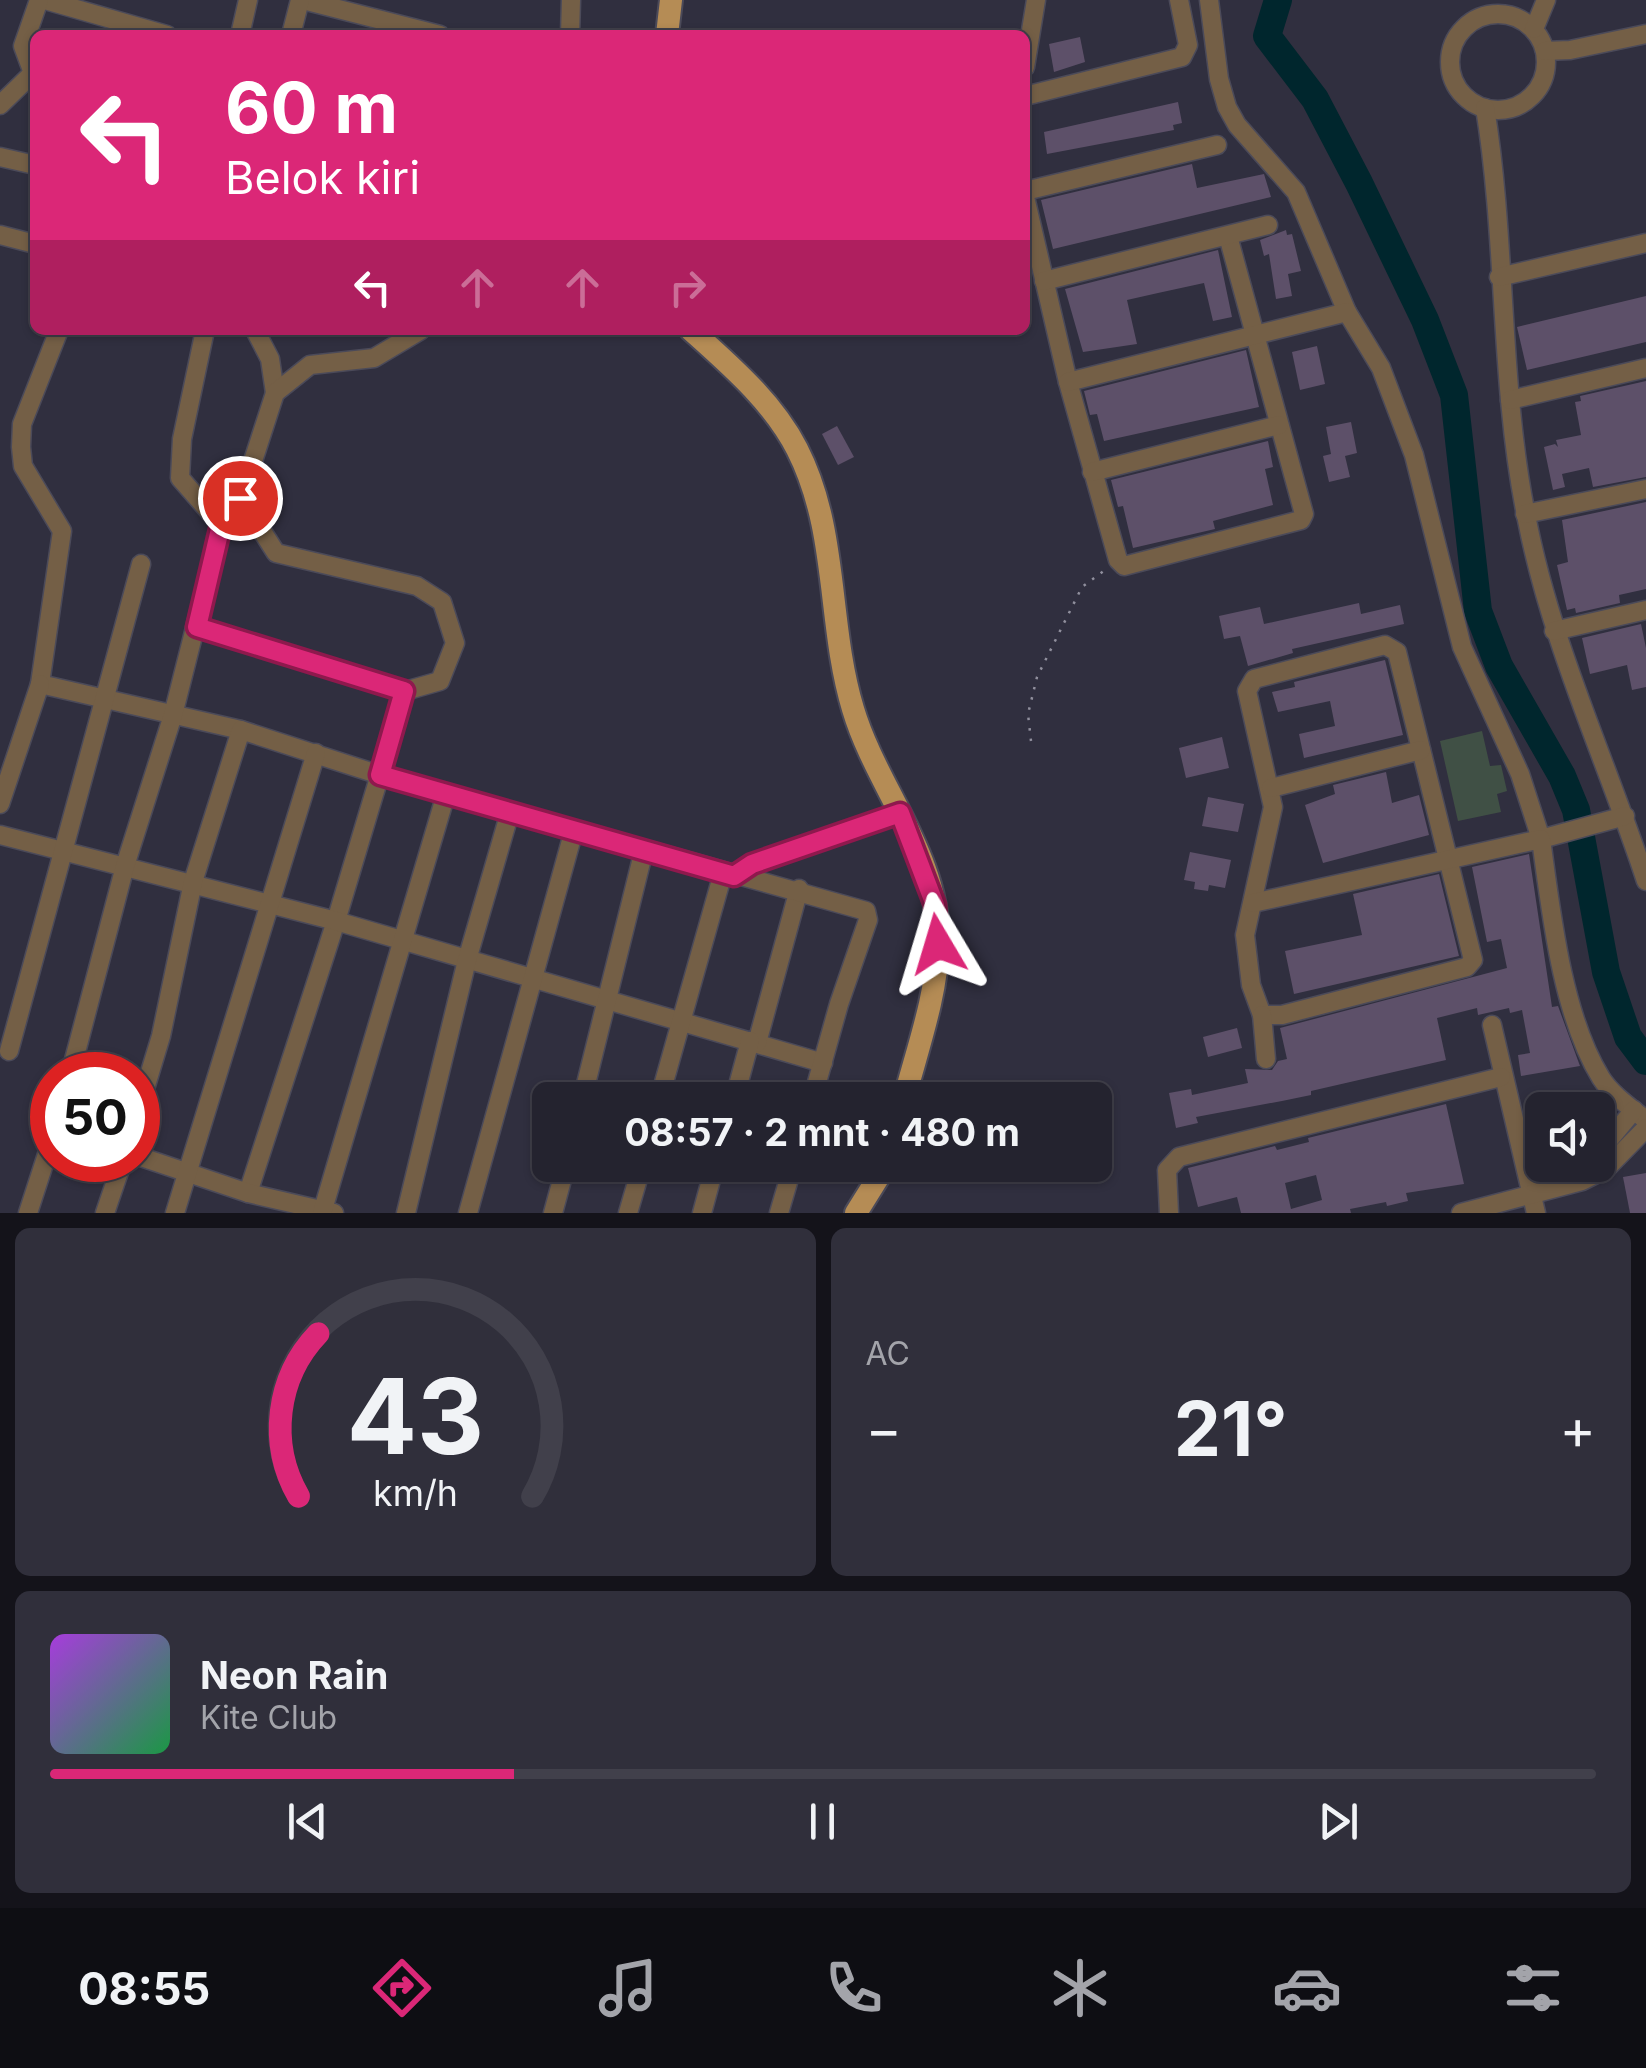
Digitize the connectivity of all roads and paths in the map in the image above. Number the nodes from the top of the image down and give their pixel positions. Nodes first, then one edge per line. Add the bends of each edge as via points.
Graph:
1 (42, 0) edge
2 (248, 0) edge
3 (302, 0) edge
4 (571, 0) edge
5 (671, 0) edge
6 (1036, 0) edge
7 (1179, 0) edge
8 (1209, 0) edge
9 (1544, 3) edge
10 (1527, 24) junction
11 (149, 30) edge
12 (241, 30) edge
13 (293, 30) edge
14 (420, 30) edge
15 (570, 30) edge
16 (668, 30) edge
17 (1646, 34) edge
18 (1030, 37) edge
19 (1546, 56) junction
20 (30, 64) edge
21 (30, 77) edge
22 (1030, 95) edge
23 (0, 105) edge
24 (1494, 109) junction
25 (1216, 145) dead end
26 (0, 157) edge
27 (30, 164) edge
28 (1030, 193) edge
29 (1030, 217) edge
30 (1268, 225) dead end
31 (0, 236) edge
32 (1228, 236) junction
33 (30, 243) edge
34 (1646, 243) edge
35 (1499, 277) junction
36 (1044, 281) junction
37 (1347, 312) junction
38 (57, 335) edge
39 (204, 335) edge
40 (258, 335) edge
41 (413, 335) edge
42 (696, 335) edge
43 (1254, 335) junction
44 (1646, 368) edge
45 (1068, 382) junction
46 (275, 393) junction
47 (1510, 400) junction
48 (1280, 425) junction
49 (1092, 472) junction
50 (1646, 489) edge
51 (240, 498) junction
52 (1525, 514) junction
53 (221, 525) junction
54 (1118, 560) junction
55 (141, 564) dead end
56 (1646, 610) edge
57 (197, 627) junction
58 (1554, 630) junction
59 (40, 684) junction
60 (404, 691) junction
61 (104, 700) junction
62 (173, 715) junction
63 (241, 730) junction
64 (1032, 742) dead end
65 (1420, 750) junction
66 (316, 753) junction
67 (380, 775) junction
68 (1271, 788) junction
69 (446, 794) junction
70 (0, 804) edge
71 (510, 812) junction
72 (900, 813) junction
73 (1625, 816) junction
74 (574, 830) junction
75 (0, 835) edge
76 (1550, 838) junction
77 (64, 850) junction
78 (644, 850) junction
79 (1450, 858) junction
80 (125, 866) junction
81 (728, 874) junction
82 (1646, 881) edge
83 (193, 882) junction
84 (799, 889) junction
85 (270, 903) junction
86 (1253, 904) junction
87 (336, 921) junction
88 (402, 941) junction
89 (467, 960) junction
90 (534, 980) junction
91 (607, 1000) junction
92 (1262, 1015) junction
93 (681, 1022) junction
94 (1492, 1025) dead end
95 (754, 1042) junction
96 (9, 1051) dead end
97 (76, 1052) edge
98 (156, 1052) edge
99 (1266, 1059) dead end
100 (823, 1062) junction
101 (1502, 1077) junction
102 (586, 1082) edge
103 (665, 1082) edge
104 (740, 1082) edge
105 (817, 1082) edge
106 (908, 1082) edge
107 (1640, 1115) edge
108 (1646, 1128) edge
109 (1615, 1137) edge
110 (1615, 1159) edge
111 (160, 1165) edge
112 (186, 1175) junction
113 (38, 1182) edge
114 (116, 1182) edge
115 (562, 1182) edge
116 (637, 1182) edge
117 (711, 1182) edge
118 (788, 1182) edge
119 (875, 1182) edge
120 (1571, 1182) edge
121 (249, 1200) edge
122 (1533, 1204) edge
123 (327, 1212) edge
124 (28, 1213) edge
125 (105, 1213) edge
126 (174, 1213) edge
127 (406, 1213) edge
128 (468, 1213) edge
129 (554, 1213) edge
130 (628, 1213) edge
131 (702, 1213) edge
132 (779, 1213) edge
133 (856, 1213) edge
134 (1169, 1213) edge
135 (1461, 1213) edge

1 - 11 street
1 - 20 street via 22,46
2 - 12 street
3 - 13 street
3 - 14 street
4 - 15 street
5 - 16 main road
6 - 18 street
7 - 22 street via 1188,45 1182,57
8 - 37 street via 1228,108 1296,192
9 - 10 street
10 - 19 street
10 - 24 street via 1487,15 1455,41 1454,82 1464,96
17 - 19 street
19 - 24 street via 1532,96
21 - 23 street
24 - 35 street
25 - 28 street
26 - 27 street
29 - 36 street
30 - 32 street
31 - 33 street
32 - 36 street
32 - 43 street
34 - 35 street
35 - 47 street
36 - 45 street
37 - 43 street
37 - 76 street via 1381,368 1414,455 1477,687
38 - 59 street via 22,424 23,466 62,532
39 - 53 street via 180,478
40 - 46 street
41 - 46 street via 374,358 310,365
42 - 72 main road via 758,396 806,468 829,551 845,681
43 - 45 street
43 - 48 street
44 - 47 street
45 - 49 street
46 - 51 street
47 - 52 street
48 - 49 street
48 - 54 street via 1301,520 1134,566
49 - 54 street
50 - 52 street
51 - 53 street
51 - 60 street via 276,552 417,586 442,602 455,643 440,681
52 - 58 street
53 - 57 street
54 - 64 path via 1082,587 1044,662 1028,714
55 - 61 street
56 - 58 street
57 - 60 street
57 - 62 street
58 - 73 street
59 - 61 street
59 - 70 street
60 - 67 street
61 - 62 street
61 - 77 street
62 - 63 street
62 - 80 street
63 - 66 street
63 - 83 street
65 - 68 street
65 - 68 street via 1397,652 1385,645 1249,685
65 - 79 street
66 - 67 street
66 - 85 street
67 - 69 street
67 - 87 street
68 - 86 street
69 - 71 street
69 - 88 street
71 - 74 street
71 - 89 street
72 - 81 street
72 - 106 main road via 935,905 938,944
73 - 76 street
73 - 82 street
74 - 78 street
74 - 90 street
75 - 77 street
76 - 79 street
76 - 107 street via 1557,956 1604,1082
77 - 80 street
77 - 96 street
78 - 81 street
78 - 91 street
79 - 86 street
79 - 92 street via 1470,965 1282,1016
80 - 83 street
80 - 97 street
81 - 84 street
81 - 93 street
83 - 85 street
83 - 98 street
84 - 95 street
84 - 100 street via 862,908 868,920
85 - 87 street
85 - 112 street
86 - 92 street via 1245,946
87 - 88 street
87 - 121 street
88 - 89 street
88 - 123 street
89 - 90 street
89 - 127 street
90 - 91 street
90 - 128 street
91 - 93 street
91 - 102 street
92 - 99 street
93 - 95 street
93 - 103 street
94 - 101 street
95 - 100 street
95 - 104 street
100 - 105 street
101 - 122 street
101 - 134 street via 1179,1157 1167,1170
107 - 109 street
108 - 110 street
111 - 112 street
112 - 121 street
112 - 126 street
113 - 124 street
114 - 125 street
115 - 129 street
116 - 130 street
117 - 131 street
118 - 132 street
119 - 133 main road
120 - 122 street
121 - 123 street
122 - 135 street

